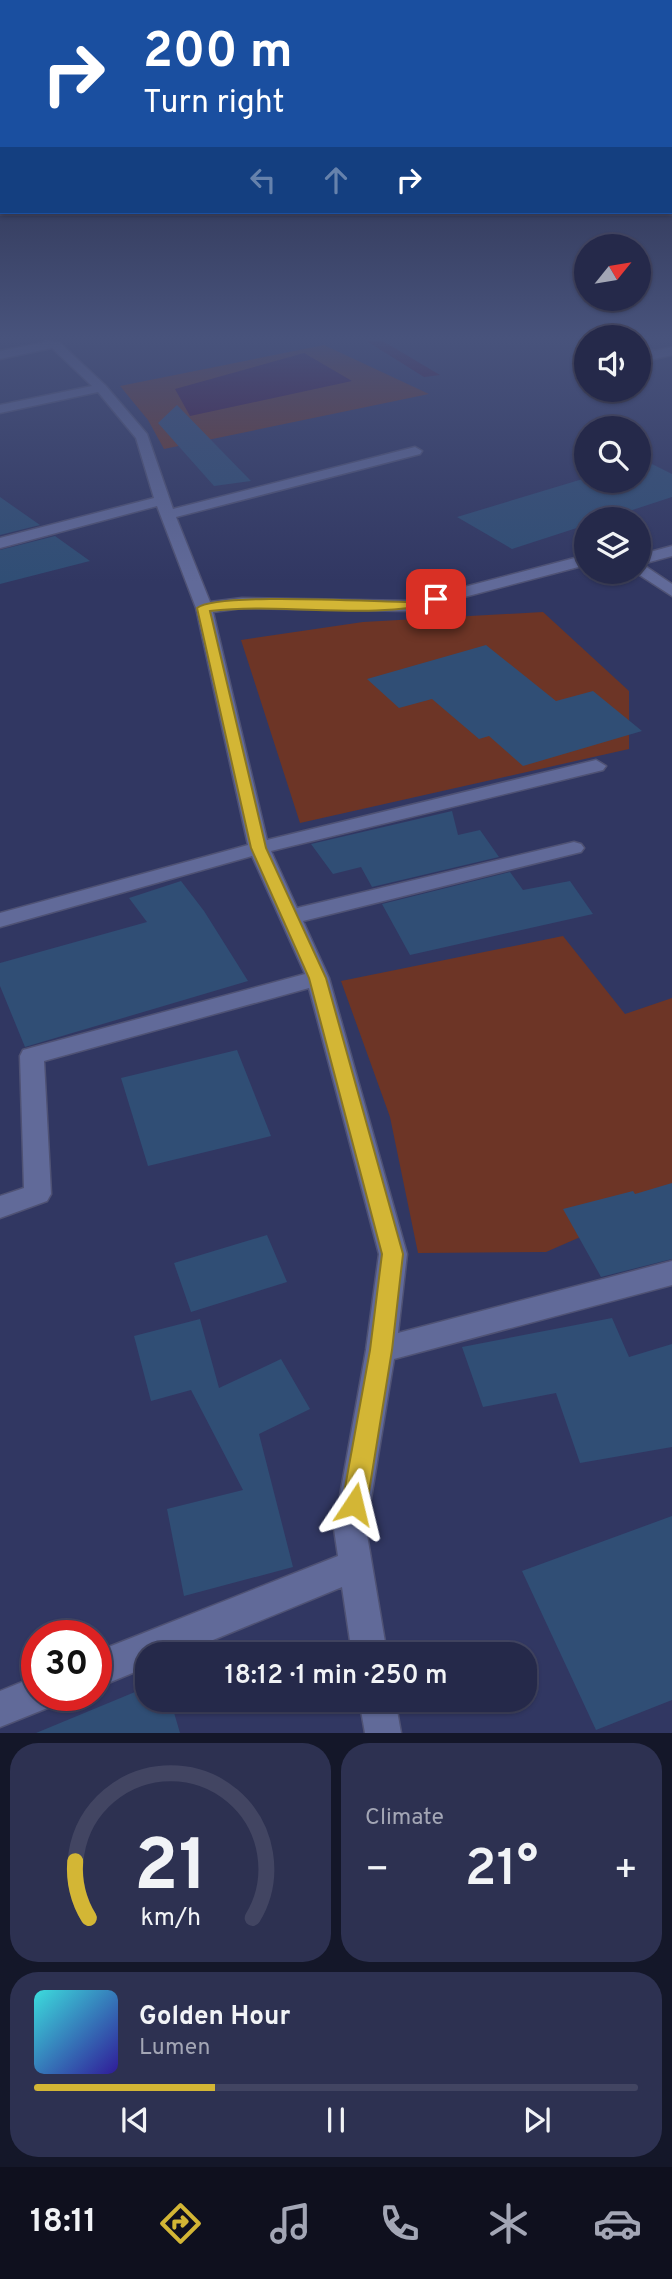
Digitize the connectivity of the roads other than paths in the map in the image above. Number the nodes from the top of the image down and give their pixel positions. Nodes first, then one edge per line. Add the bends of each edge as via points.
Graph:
1 (129, 421) edge
2 (415, 451) dead end
3 (166, 507) junction
4 (0, 543) edge
5 (672, 551) edge
6 (651, 557) edge
7 (574, 563) edge
8 (651, 576) edge
9 (672, 591) edge
10 (204, 608) junction
11 (596, 766) dead end
12 (259, 848) junction
13 (574, 848) dead end
14 (289, 917) junction
15 (0, 920) edge
16 (318, 978) junction
17 (0, 1207) edge
18 (672, 1273) edge
19 (381, 1350) junction
20 (355, 1565) junction
21 (368, 1642) edge
22 (112, 1664) edge
23 (21, 1700) edge
24 (0, 1709) edge
25 (379, 1712) edge
26 (383, 1733) edge

1 - 3 street via 142,437
2 - 3 street
3 - 4 street
3 - 10 street
5 - 6 street
7 - 10 street via 411,606 242,603
8 - 9 street
10 - 12 street
11 - 12 street
12 - 14 street
12 - 15 street
13 - 14 street
14 - 16 street
16 - 17 street via 32,1056 38,1194
16 - 19 street via 393,1254
18 - 19 street
19 - 20 street via 350,1530
20 - 21 street
20 - 22 street
23 - 24 street
25 - 26 street

